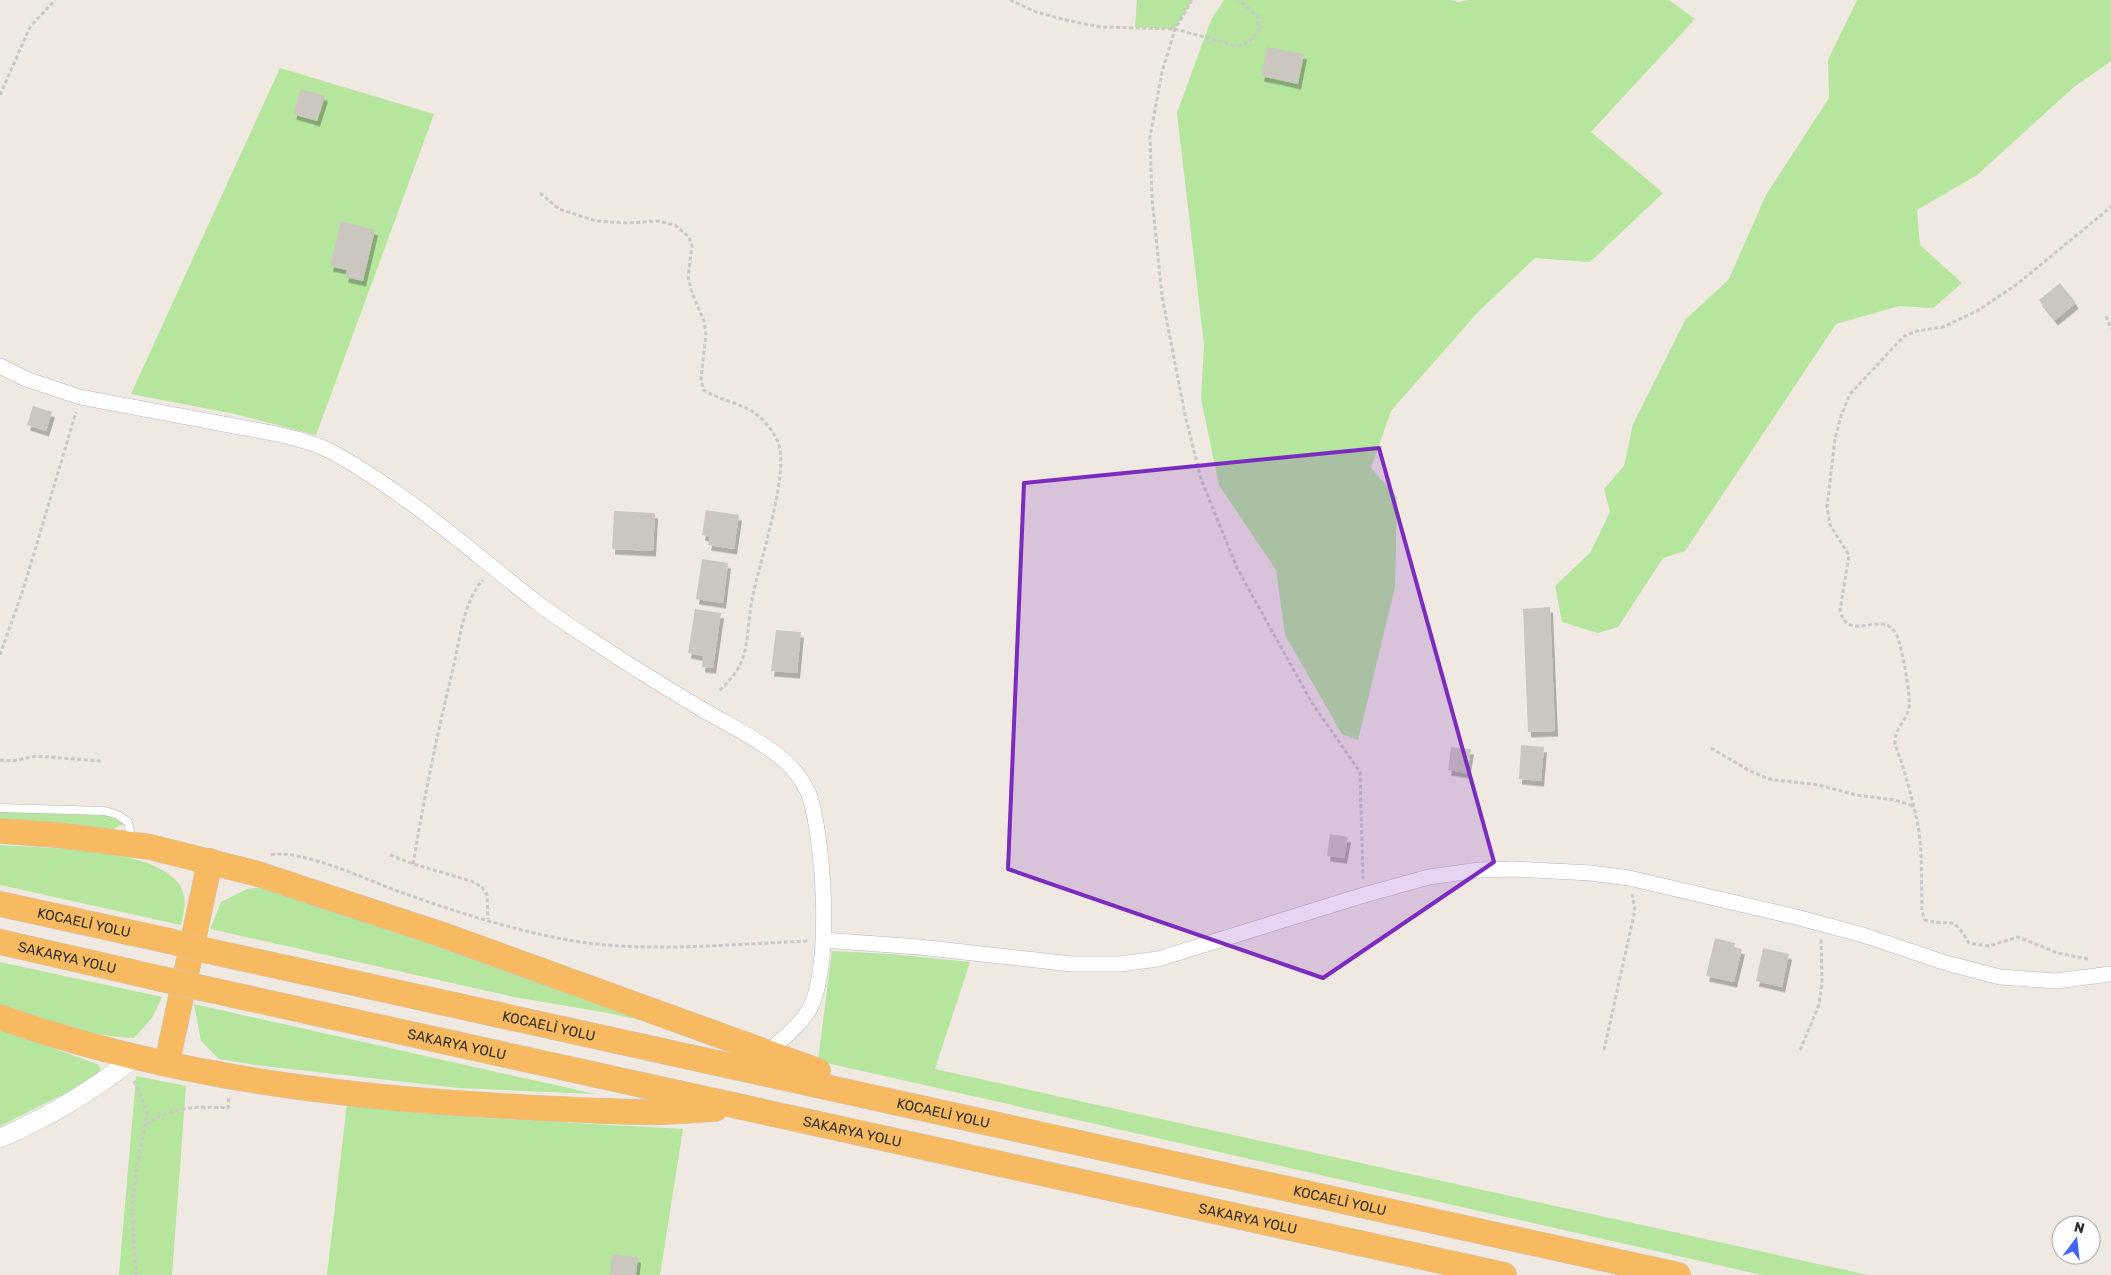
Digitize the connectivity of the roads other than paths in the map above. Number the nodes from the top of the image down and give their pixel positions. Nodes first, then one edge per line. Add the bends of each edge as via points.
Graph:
1 (0, 366) edge
2 (0, 808) edge
3 (0, 831) edge
4 (132, 845) junction
5 (210, 861) junction
6 (0, 904) edge
7 (823, 940) junction
8 (0, 942) edge
9 (2111, 974) edge
10 (0, 1017) edge
11 (768, 1052) junction
12 (130, 1061) junction
13 (168, 1063) junction
14 (900, 1102) junction
15 (752, 1108) junction
16 (0, 1138) edge
17 (1504, 1275) edge
18 (1678, 1275) edge

1 - 7 street via 26,379 80,397 238,426 308,442 333,453 378,481 543,607 646,676 759,743 786,762 810,794 821,857
2 - 4 lane via 118,814 128,822
3 - 4 highway
4 - 5 highway
5 - 11 highway via 442,935
5 - 13 highway
6 - 14 highway, KOCAELİ YOLU, bridge
7 - 9 street via 1072,964 1120,964 1158,959 1429,877 1513,868 1629,878 1820,923 2000,977 2056,981
7 - 11 street via 818,984 809,1009
8 - 15 highway, SAKARYA YOLU, bridge
10 - 12 highway
11 - 14 highway
12 - 13 highway
12 - 16 street via 103,1083
13 - 15 highway via 231,1076 381,1098 642,1112
14 - 18 highway, KOCAELİ YOLU
15 - 17 highway, SAKARYA YOLU

